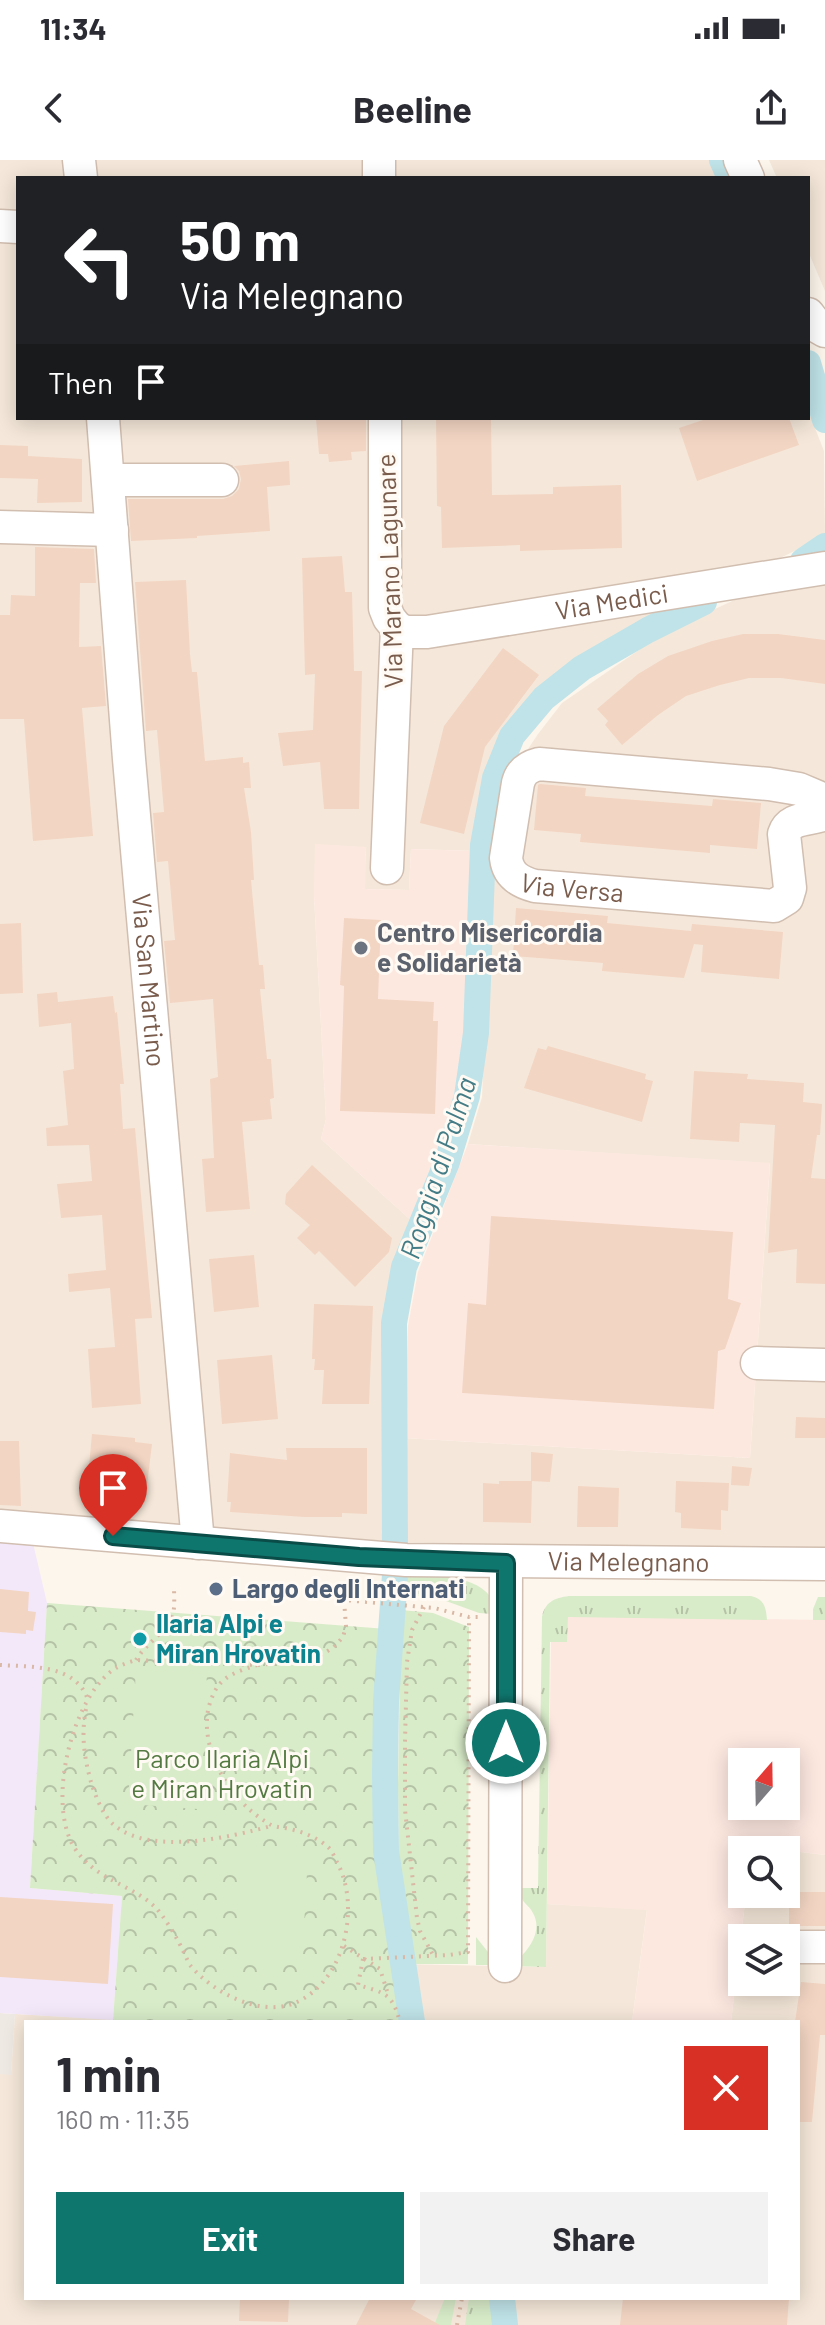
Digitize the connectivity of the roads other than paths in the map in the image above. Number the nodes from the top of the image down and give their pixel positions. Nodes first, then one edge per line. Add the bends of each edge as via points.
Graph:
1 (810, 317) edge
2 (825, 331) edge
3 (103, 420) edge
4 (385, 420) edge
5 (108, 480) junction
6 (222, 480) dead end
7 (0, 527) edge
8 (112, 530) junction
9 (825, 568) edge
10 (397, 628) junction
11 (825, 800) edge
12 (825, 814) edge
13 (387, 868) dead end
14 (757, 1363) dead end
15 (825, 1365) edge
16 (0, 1526) edge
17 (198, 1543) junction
18 (506, 1563) junction
19 (825, 1564) edge
20 (800, 1947) edge
21 (825, 1947) edge
22 (505, 1966) dead end

1 - 2 street
3 - 5 street, Via San Martino
4 - 10 street, Via Marano Lagunare via 385,608
5 - 6 street
5 - 8 street, Via San Martino
7 - 8 street
8 - 17 street, Via San Martino
9 - 10 street, Via Medici via 427,632
10 - 13 street, Via Marano Lagunare
11 - 12 street, Via Versa via 769,784 539,764 520,776 507,867 535,886 774,906 787,898 790,888 787,827
14 - 15 street
16 - 17 street, Via Melegnano
17 - 18 street, Via Melegnano
18 - 19 street, Via Melegnano
18 - 22 street
20 - 21 street

